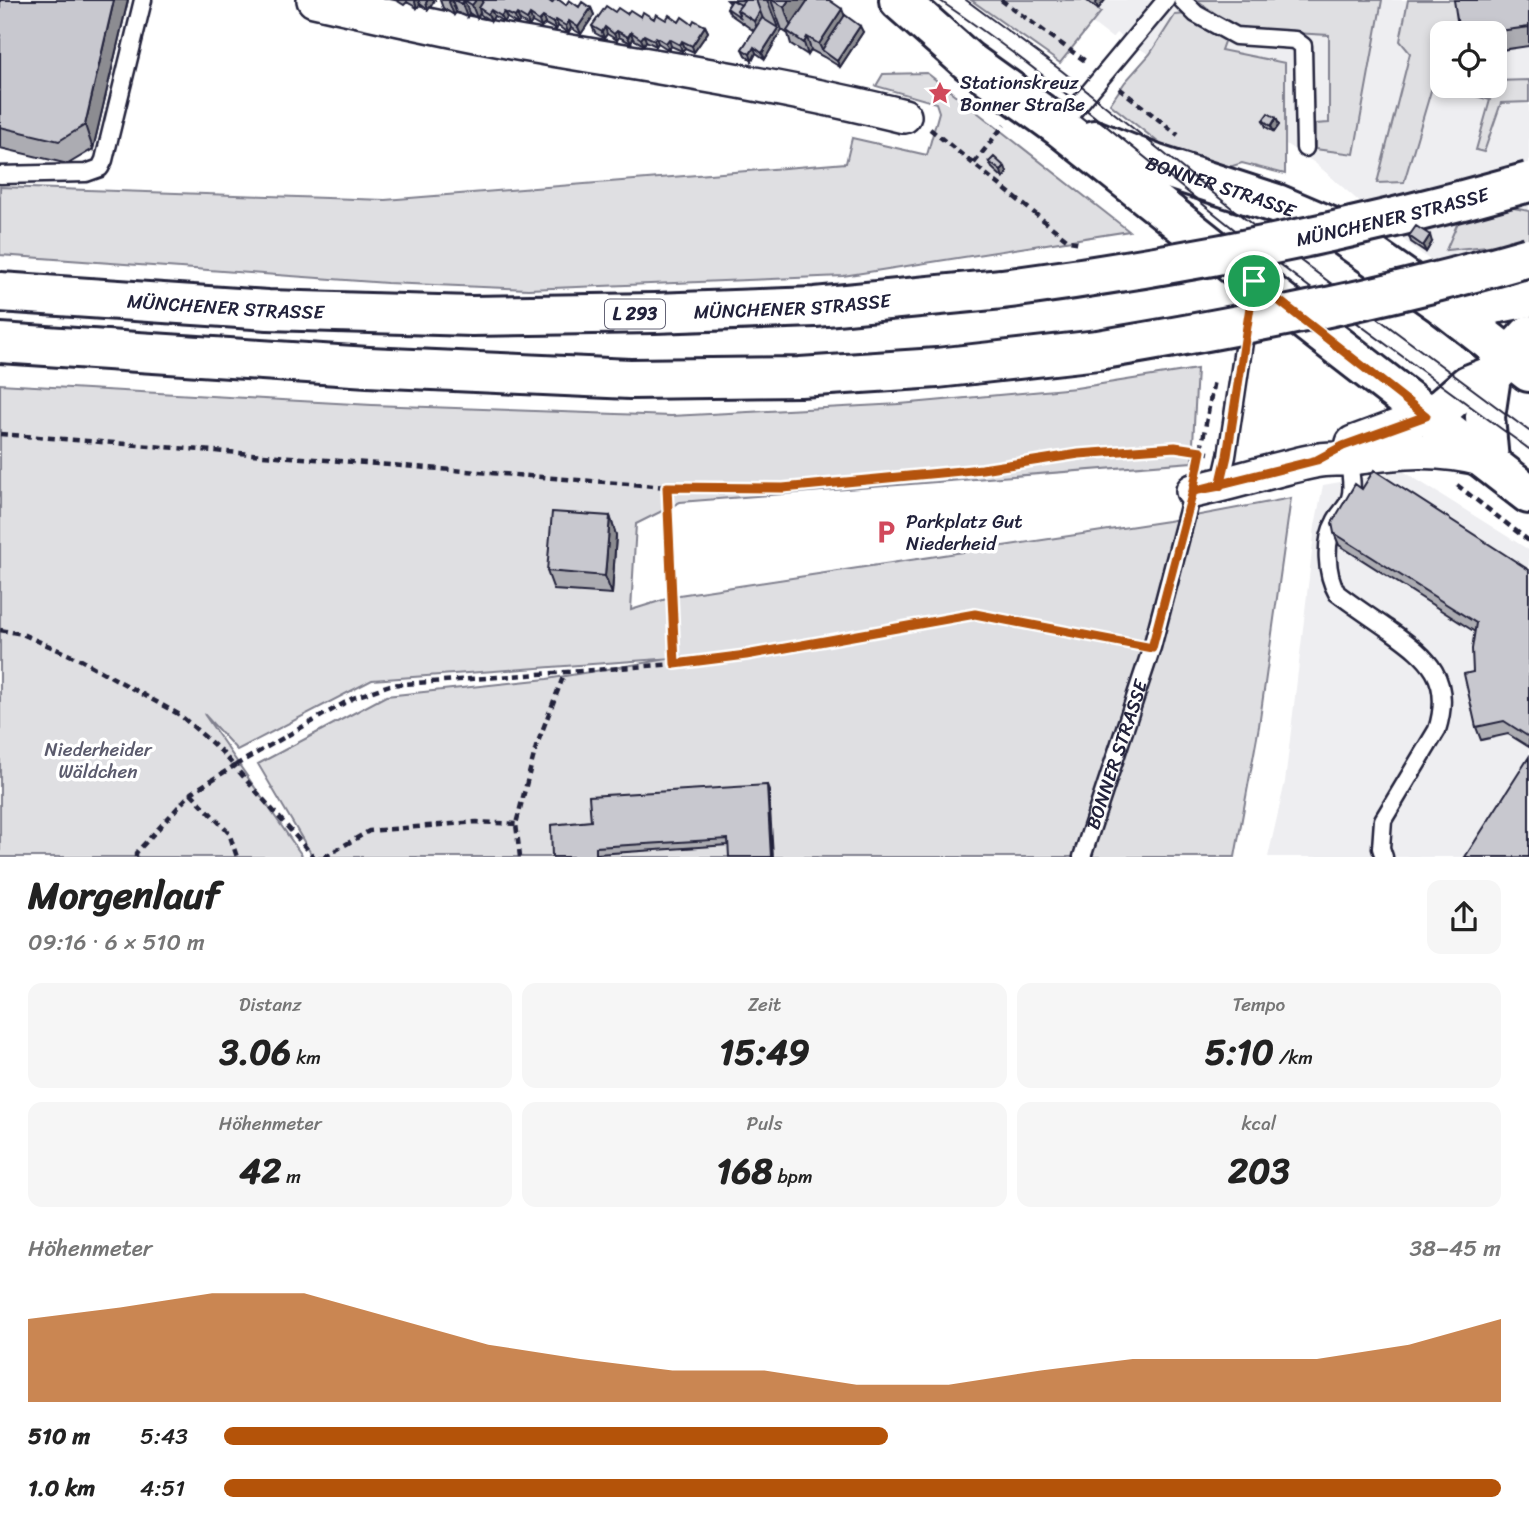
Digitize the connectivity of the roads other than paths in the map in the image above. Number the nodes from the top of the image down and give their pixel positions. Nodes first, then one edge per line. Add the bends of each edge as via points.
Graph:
1 (144, 0) edge
2 (314, 0) edge
3 (899, 0) edge
4 (1166, 0) edge
5 (1182, 0) edge
6 (904, 116) road end
7 (1060, 127) junction
8 (1305, 148) dead end
9 (0, 175) edge
10 (1529, 182) edge
11 (1529, 257) edge
12 (1245, 274) junction
13 (0, 292) edge
14 (1529, 297) edge
15 (1444, 306) junction
16 (0, 343) edge
17 (107, 349) junction
18 (1515, 360) edge
19 (0, 365) edge
20 (1426, 416) junction
21 (1333, 459) junction
22 (1489, 461) junction
23 (1207, 488) junction
24 (1529, 494) edge
25 (1082, 857) edge
26 (1384, 857) edge

1 - 9 lane via 100,168 86,173
2 - 6 street
3 - 7 main road, BONNER STRASSE via 968,61
4 - 7 lane
5 - 8 lane via 1196,14 1236,36 1296,40 1303,46
7 - 12 main road, BONNER STRASSE
7 - 15 main road, BONNER STRASSE via 1331,227
10 - 13 main road, MÜNCHENER STRASSE / L 293, bridge via 1249,251 1002,289 802,307 472,316 268,310
11 - 17 main road, bridge via 1310,312 1098,350 800,377 630,379
12 - 20 main road, BONNER STRASSE
12 - 23 lane via 1227,456
14 - 15 main road via 1485,306
15 - 18 main road, BONNER STRASSE
16 - 17 main road
17 - 19 main road
18 - 20 main road, BONNER STRASSE
18 - 22 main road via 1485,417
20 - 21 street, BONNER STRASSE via 1343,446
20 - 22 main road, BONNER STRASSE
21 - 22 street, BONNER STRASSE via 1416,450
21 - 23 street, BONNER STRASSE
21 - 26 lane via 1351,482 1350,498 1330,536 1331,583 1337,593 1420,652 1443,693 1437,730 1383,820
22 - 24 main road, BONNER STRASSE
23 - 25 lane, BONNER STRASSE

